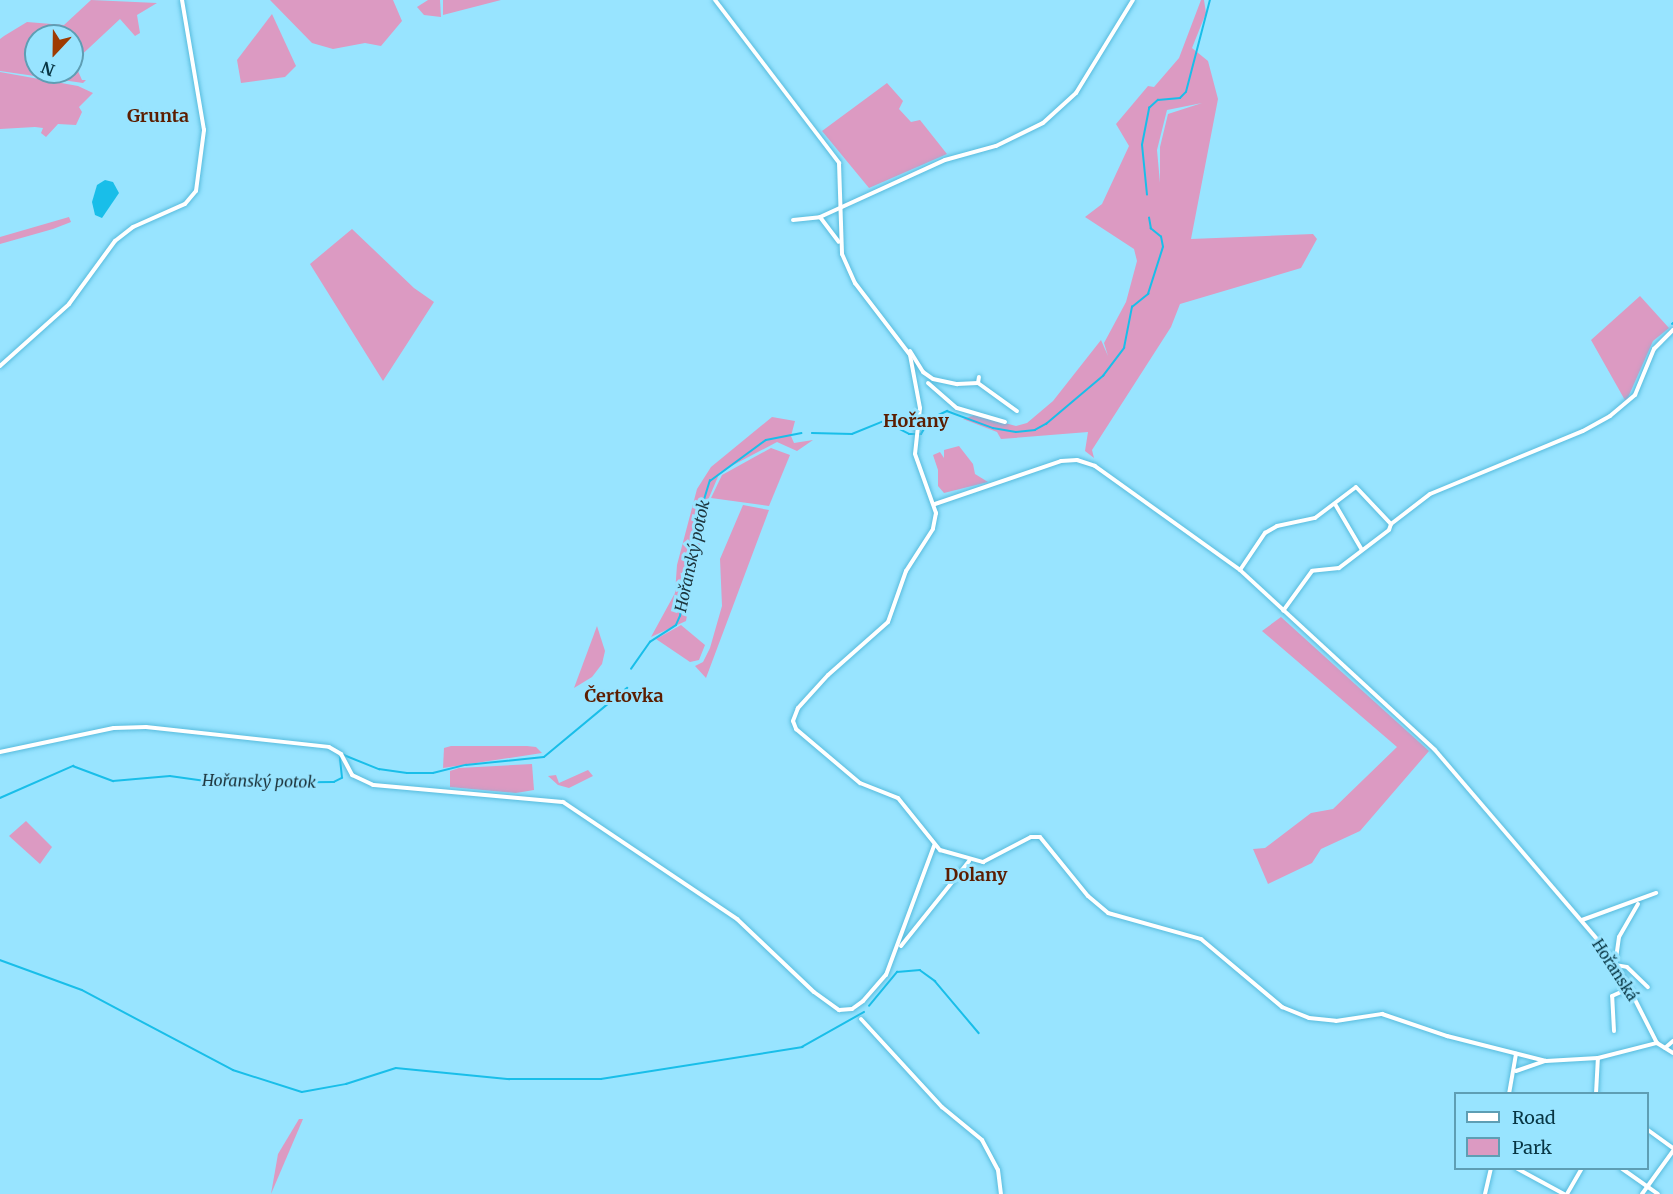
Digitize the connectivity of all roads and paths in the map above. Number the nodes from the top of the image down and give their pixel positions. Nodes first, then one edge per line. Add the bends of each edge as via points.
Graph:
1 (182, 0) edge
2 (715, 0) edge
3 (1132, 0) edge
4 (840, 207) junction
5 (820, 217) junction
6 (793, 220) dead end
7 (840, 242) junction
8 (1673, 330) edge
9 (907, 349) junction
10 (0, 366) edge
11 (928, 383) dead end
12 (1017, 411) dead end
13 (1005, 423) dead end
14 (935, 504) junction
15 (1335, 504) junction
16 (1391, 524) junction
17 (1362, 550) junction
18 (1240, 570) junction
19 (1283, 611) junction
20 (0, 750) edge
21 (934, 846) junction
22 (970, 860) junction
23 (1656, 893) dead end
24 (1638, 904) dead end
25 (1582, 920) junction
26 (898, 949) junction
27 (1615, 965) junction
28 (1648, 987) dead end
29 (1630, 988) junction
30 (861, 1018) dead end
31 (1614, 1030) dead end
32 (1673, 1036) edge
33 (1671, 1042) edge
34 (1657, 1043) junction
35 (1665, 1048) junction
36 (1673, 1053) edge
37 (1516, 1054) junction
38 (1598, 1058) junction
39 (1546, 1061) junction
40 (1515, 1071) junction
41 (1510, 1092) edge
42 (1596, 1092) edge
43 (1649, 1131) edge
44 (1673, 1149) edge
45 (1491, 1170) edge
46 (1520, 1170) edge
47 (1581, 1170) edge
48 (1624, 1170) edge
49 (1647, 1186) junction
50 (1001, 1194) edge
51 (1485, 1194) edge
52 (1566, 1194) edge
53 (1642, 1194) edge
54 (1658, 1194) edge

1 - 10 street via 204,130 196,191 185,204 134,227 115,241 69,304
2 - 4 street via 834,153 841,175
3 - 4 street via 1076,93 1043,123 996,146 945,160
4 - 5 street
4 - 7 street
5 - 6 street
5 - 7 street
7 - 9 street via 855,283
8 - 16 street via 1654,349 1635,395 1610,416 1573,436 1430,494
9 - 12 street via 933,379 953,384 978,380
9 - 14 street via 920,408 915,439 918,464
11 - 13 street via 957,408
14 - 18 street, Hořanská via 1061,461 1077,460 1095,466
14 - 21 street via 936,522 906,571 888,622 828,675 798,708 793,721 799,731 860,783 898,798
15 - 16 street via 1356,487
15 - 17 street
15 - 18 street via 1303,523 1277,526 1265,533
16 - 17 street via 1380,539
17 - 19 street via 1338,568 1312,571
18 - 19 street, Hořanská
19 - 25 street, Hořanská via 1436,750
20 - 26 street via 141,726 321,745 342,756 352,775 373,785 555,800 572,806 737,919 814,992 839,1010 852,1009 871,994
21 - 22 street
21 - 26 street
22 - 26 street
22 - 37 street via 999,857 1031,837 1040,837 1100,908 1128,921 1201,939 1293,1012 1322,1021 1382,1014
23 - 25 street
24 - 27 street via 1618,937
25 - 27 street, Hořanská
27 - 28 street via 1628,968
27 - 29 street, Hořanská
29 - 31 street via 1612,996
29 - 34 street, Hořanská
30 - 50 street via 942,1107 982,1140 998,1170
32 - 33 street
33 - 35 street
34 - 35 street
34 - 38 street
35 - 36 street
37 - 39 street
37 - 40 street
38 - 39 street
38 - 42 street
39 - 40 street
40 - 41 street
43 - 44 street
44 - 49 street
45 - 51 street
46 - 52 street
47 - 52 street
48 - 49 street
49 - 53 street
49 - 54 street

